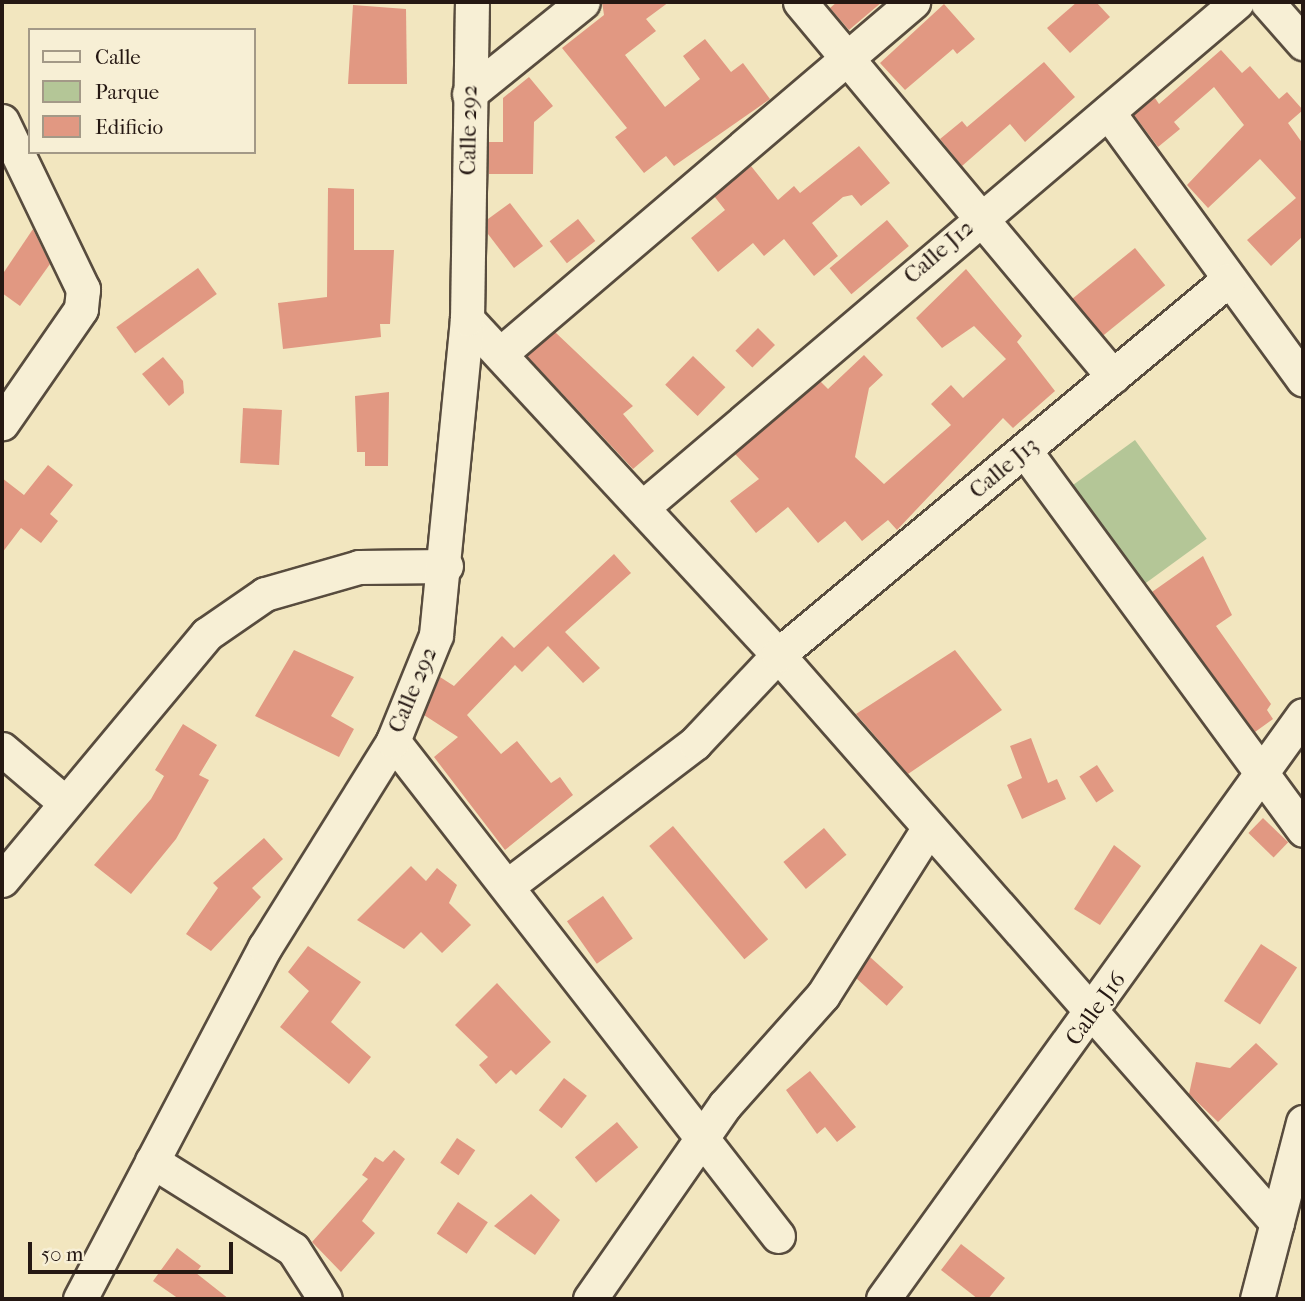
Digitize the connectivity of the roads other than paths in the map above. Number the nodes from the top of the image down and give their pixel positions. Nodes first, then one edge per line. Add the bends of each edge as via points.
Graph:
1 (472, 2) edge
2 (583, 2) edge
3 (800, 2) edge
4 (913, 2) edge
5 (1237, 2) edge
6 (1267, 2) edge
7 (1303, 43) edge
8 (848, 60) junction
9 (469, 94) junction
10 (1108, 112) junction
11 (2, 121) edge
12 (976, 220) junction
13 (1228, 280) junction
14 (467, 319) junction
15 (500, 354) junction
16 (1113, 377) junction
17 (1303, 379) edge
18 (2, 423) edge
19 (1025, 451) junction
20 (644, 506) junction
21 (446, 566) junction
22 (778, 654) junction
23 (1303, 715) edge
24 (393, 741) junction
25 (2, 748) edge
26 (1261, 778) junction
27 (63, 801) junction
28 (928, 829) junction
29 (1303, 830) edge
30 (2, 880) edge
31 (510, 884) junction
32 (1094, 1013) junction
33 (1303, 1122) edge
34 (705, 1135) junction
35 (152, 1161) junction
36 (1298, 1174) edge
37 (1277, 1223) junction
38 (778, 1236) dead end
39 (80, 1299) edge
40 (325, 1299) edge
41 (590, 1299) edge
42 (883, 1299) edge
43 (1257, 1299) edge

1 - 9 street, Calle 292
2 - 9 street
3 - 8 street
4 - 8 street
5 - 10 street, Calle J12
6 - 7 street
8 - 12 street
8 - 15 street
9 - 14 street, Calle 292
10 - 12 street, Calle J12
10 - 13 street
11 - 18 street via 83,289 80,309
12 - 16 street
12 - 20 street, Calle J12
13 - 16 street, Calle J13
13 - 17 street
14 - 15 street
14 - 21 street, Calle 292
15 - 20 street
16 - 19 street, Calle J13
19 - 22 street, Calle J13
19 - 26 street
20 - 22 street
21 - 24 street, Calle 292 via 436,635
21 - 27 street via 359,567 265,594 207,634
22 - 28 street
22 - 31 street, Calle J13 via 695,743
23 - 26 street, Calle J16
24 - 31 street
24 - 35 street, Calle 292 via 265,947
25 - 27 street
26 - 29 street
26 - 32 street, Calle J16
27 - 30 street
28 - 32 street
28 - 34 street via 824,995
31 - 34 street
32 - 37 street
32 - 42 street, Calle J16
33 - 36 street
34 - 38 street
34 - 41 street
35 - 39 street, Calle 292
35 - 40 street via 225,1201 293,1250
36 - 37 street
37 - 43 street

